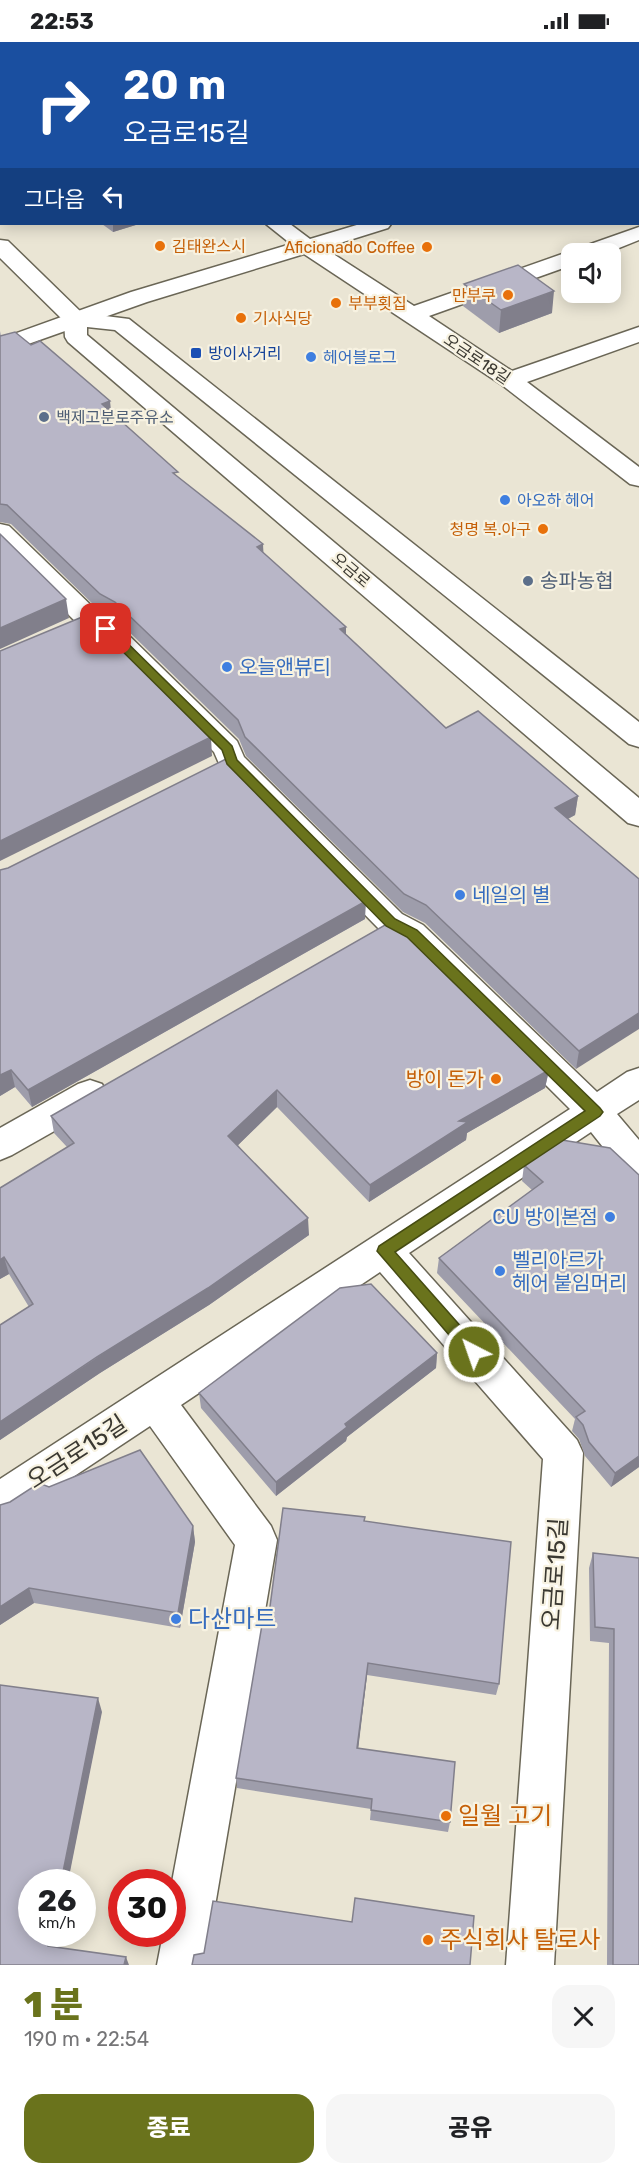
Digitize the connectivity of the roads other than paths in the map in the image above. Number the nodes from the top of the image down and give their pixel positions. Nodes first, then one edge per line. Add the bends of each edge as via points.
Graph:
1 (278, 225) edge
2 (378, 225) edge
3 (639, 233) edge
4 (612, 243) edge
5 (0, 246) edge
6 (309, 247) junction
7 (561, 261) edge
8 (411, 315) junction
9 (75, 319) junction
10 (639, 334) edge
11 (0, 346) edge
12 (510, 380) junction
13 (639, 445) edge
14 (610, 456) junction
15 (639, 479) edge
16 (0, 532) edge
17 (639, 736) edge
18 (639, 814) edge
19 (391, 922) junction
20 (360, 940) edge
21 (113, 1081) edge
22 (639, 1082) edge
23 (595, 1112) junction
24 (0, 1145) edge
25 (639, 1166) edge
26 (384, 1251) junction
27 (155, 1401) junction
28 (0, 1502) edge
29 (182, 1965) edge
30 (530, 1965) edge

1 - 6 street, 오금로18길
2 - 6 street
3 - 4 street
5 - 9 street, 오금로
6 - 8 street, 오금로18길
6 - 9 street
7 - 8 street
8 - 12 street, 오금로18길
9 - 11 street
9 - 17 street via 121,324
9 - 18 street, 오금로 via 76,337
10 - 12 street
12 - 14 street, 오금로18길
13 - 14 street
14 - 15 street, 오금로18길
16 - 19 street via 81,625 106,629 227,748 221,766
19 - 20 street
19 - 23 street via 412,933
21 - 24 street
22 - 23 street, 오금로15길
23 - 25 street
23 - 26 street, 오금로15길
26 - 27 street, 오금로15길
26 - 30 street, 오금로15길 via 563,1453
27 - 28 street, 오금로15길
27 - 29 street via 256,1540

